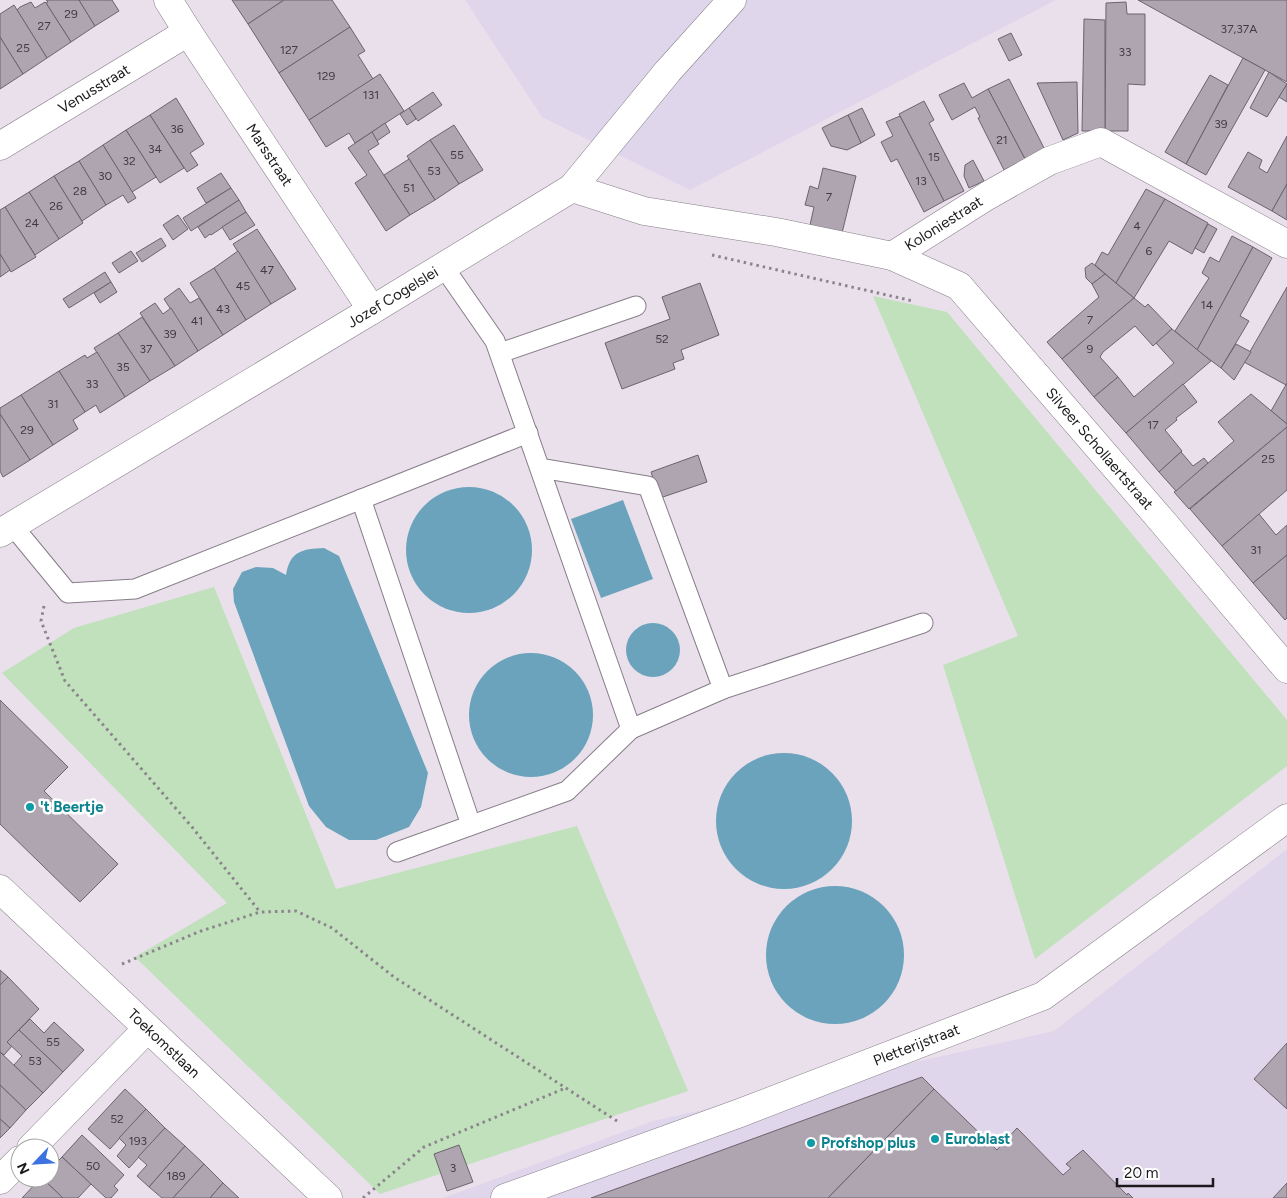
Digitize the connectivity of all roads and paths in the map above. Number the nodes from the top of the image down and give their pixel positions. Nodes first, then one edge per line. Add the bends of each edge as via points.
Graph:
1 (168, 0) edge
2 (732, 0) edge
3 (188, 32) junction
4 (0, 146) edge
5 (572, 188) junction
6 (1287, 244) edge
7 (706, 254) dead end
8 (892, 256) junction
9 (443, 266) junction
10 (917, 302) dead end
11 (636, 306) dead end
12 (372, 310) junction
13 (500, 353) junction
14 (528, 433) junction
15 (540, 468) junction
16 (361, 499) junction
17 (6, 529) edge
18 (51, 573) junction
19 (923, 623) dead end
20 (1287, 669) edge
21 (723, 689) junction
22 (631, 729) junction
23 (1287, 818) edge
24 (471, 826) junction
25 (397, 852) dead end
26 (0, 889) edge
27 (260, 912) junction
28 (94, 976) junction
29 (147, 1029) junction
30 (564, 1088) junction
31 (42, 1138) edge
32 (656, 1144) junction
33 (10, 1170) edge
34 (0, 1180) edge
35 (328, 1198) edge
36 (363, 1198) edge
37 (505, 1198) edge

1 - 3 street, Marsstraat
2 - 5 street, Jozef Cogelslei via 668,71
3 - 4 street, Venusstraat
3 - 12 street, Marsstraat
5 - 8 street, Koloniestraat via 644,211 776,232
5 - 9 street, Jozef Cogelslei
6 - 8 street, Koloniestraat via 1101,142 1041,166
7 - 10 path
8 - 20 street, Silveer Schollaertstraat via 959,286
9 - 12 street, Jozef Cogelslei
9 - 13 lane
11 - 13 lane
12 - 17 street, Jozef Cogelslei
13 - 14 lane
14 - 15 lane
14 - 16 lane
15 - 21 lane via 648,486
15 - 22 lane
16 - 18 lane via 135,589 68,593
16 - 24 lane
17 - 18 lane
18 - 27 path via 41,621 65,681
19 - 21 lane
21 - 22 lane
22 - 24 lane via 566,791
23 - 32 street, Pletterijstraat via 1043,996
24 - 25 lane
26 - 28 street, Toekomstlaan
27 - 28 path via 201,931
27 - 30 path via 296,912 332,928 394,977
28 - 29 street, Toekomstlaan
29 - 31 street
29 - 35 street, Toekomstlaan
30 - 32 path
30 - 36 path via 424,1147
32 - 37 street, Pletterijstraat
33 - 34 street

